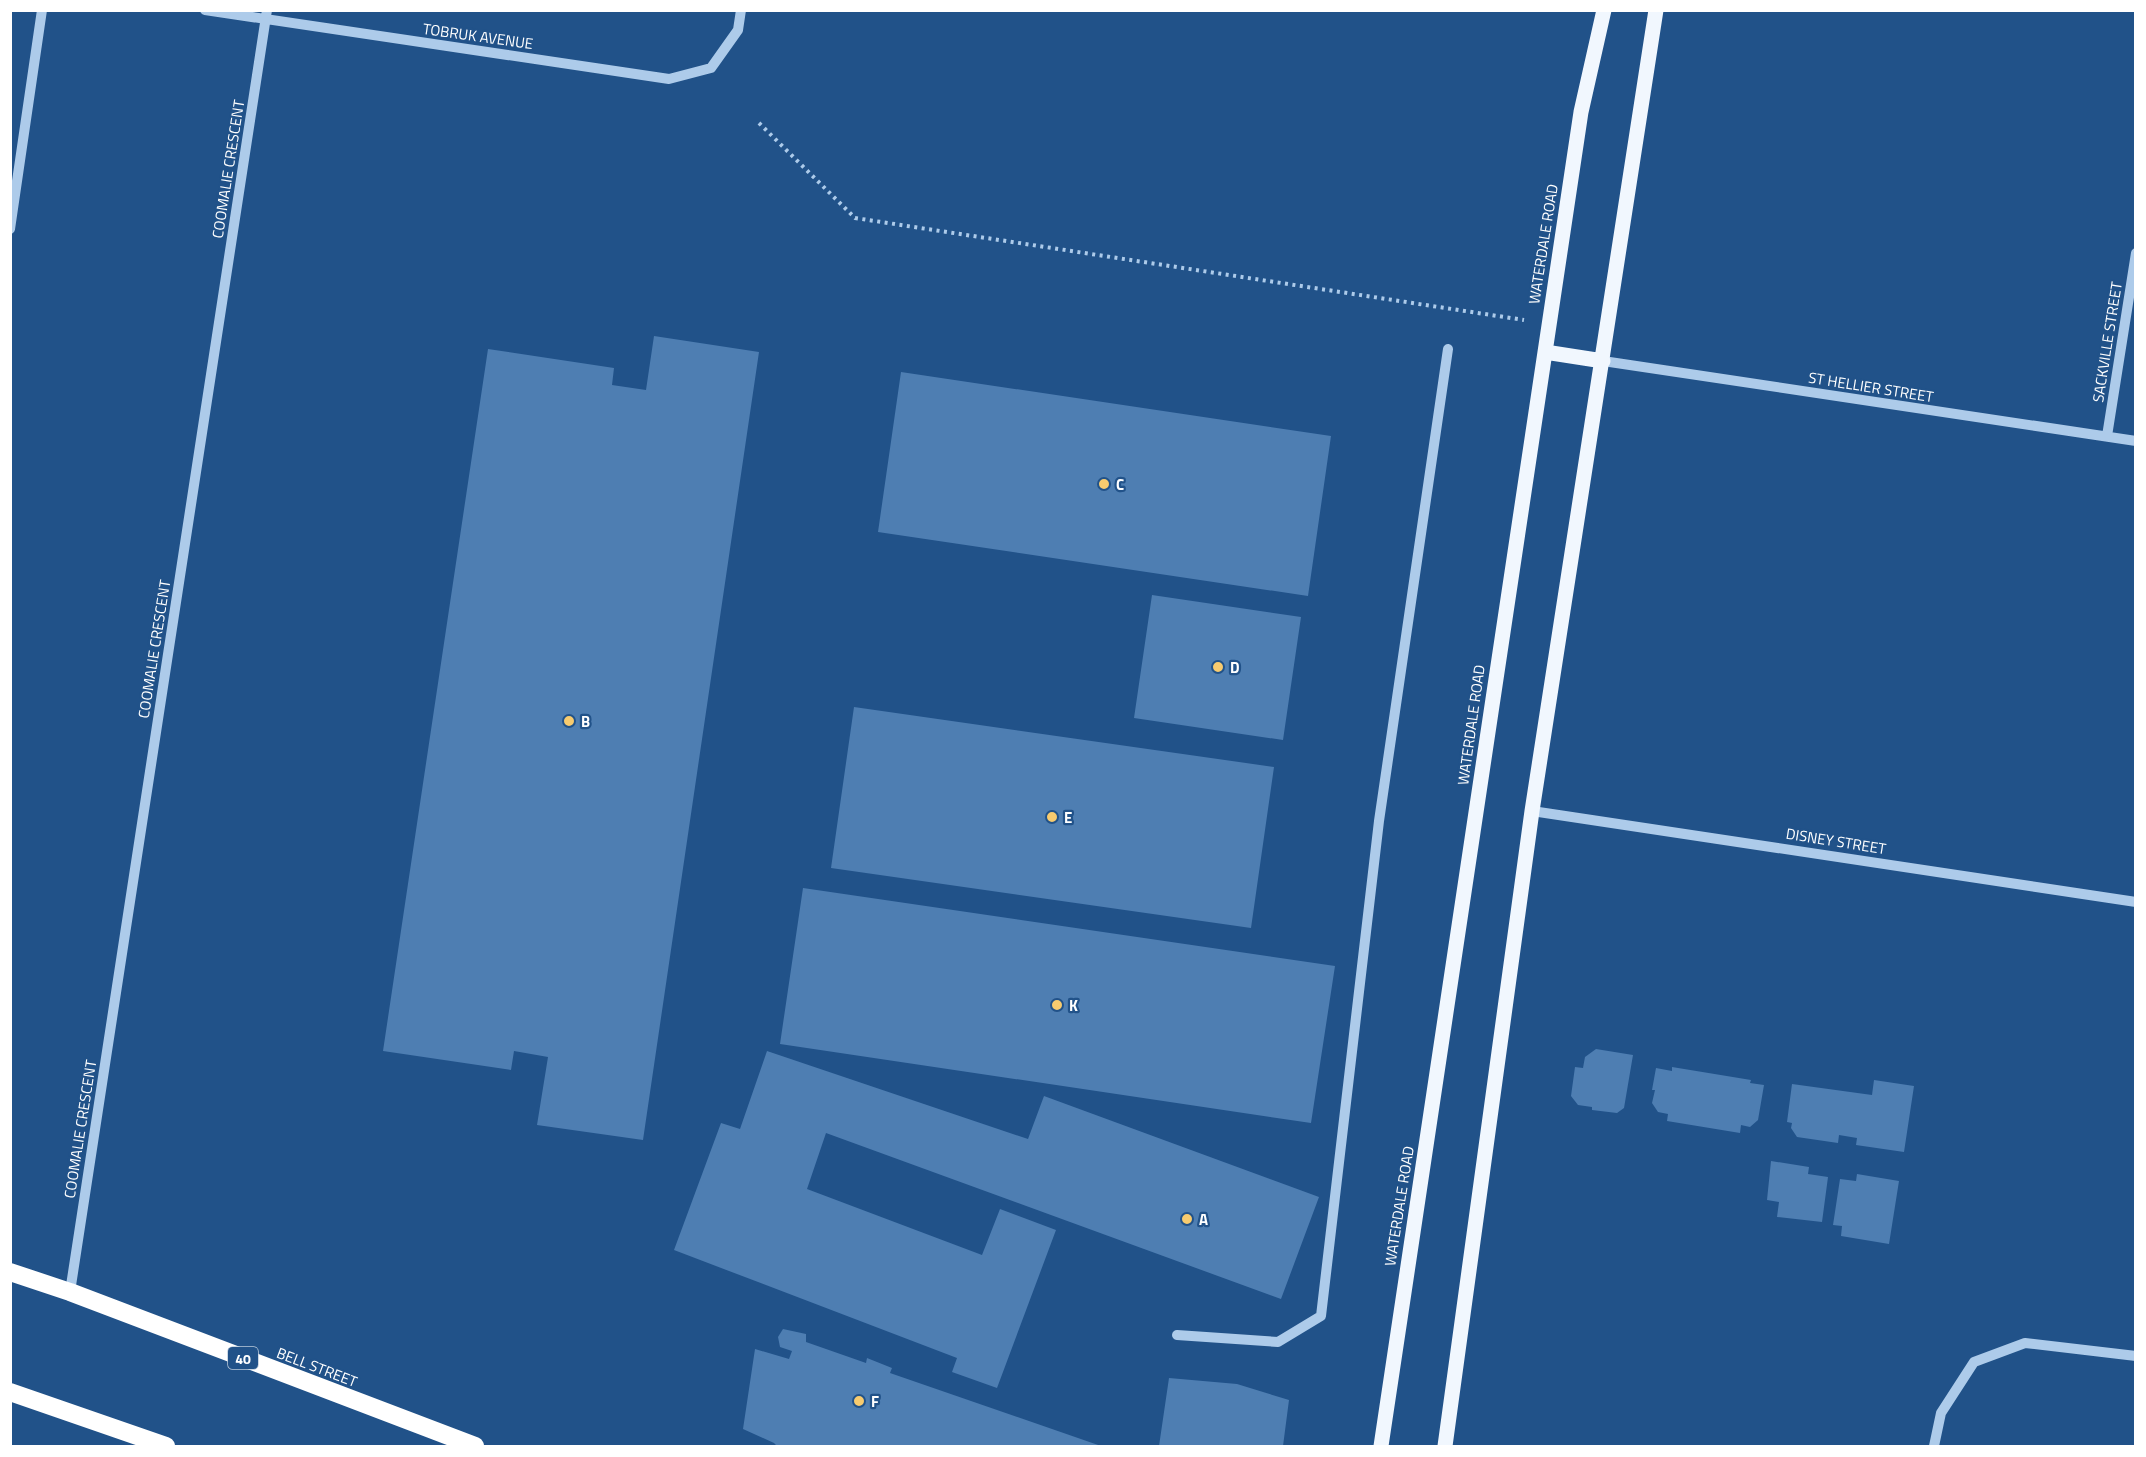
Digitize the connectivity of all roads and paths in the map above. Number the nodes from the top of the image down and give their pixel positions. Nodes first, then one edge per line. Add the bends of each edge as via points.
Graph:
1 (42, 10) edge
2 (205, 10) edge
3 (741, 10) edge
4 (1604, 10) edge
5 (1656, 10) edge
6 (267, 15) edge
7 (759, 123) dead end
8 (10, 229) edge
9 (2136, 253) edge
10 (1525, 321) dead end
11 (1448, 349) dead end
12 (1545, 352) junction
13 (1602, 361) junction
14 (2107, 436) junction
15 (2136, 441) edge
16 (1532, 811) junction
17 (2136, 902) edge
18 (10, 1272) edge
19 (70, 1292) junction
20 (1178, 1335) dead end
21 (2136, 1356) edge
22 (10, 1392) edge
23 (166, 1446) edge
24 (475, 1446) edge
25 (1381, 1446) edge
26 (1445, 1446) edge
27 (1934, 1446) edge

1 - 8 street
2 - 6 street, TOBRUK AVENUE
3 - 6 street, TOBRUK AVENUE via 738,30 711,69 669,79
4 - 12 main road, WATERDALE ROAD via 1581,112
5 - 13 main road
6 - 19 street, COOMALIE CRESCENT
7 - 10 path via 855,218
9 - 14 street, SACKVILLE STREET
11 - 20 street via 1378,821 1321,1316 1278,1342
12 - 13 main road
12 - 25 main road, WATERDALE ROAD
13 - 14 street, ST HELLIER STREET
13 - 16 main road
14 - 15 street, ST HELLIER STREET
16 - 17 street, DISNEY STREET
16 - 26 main road
18 - 19 highway, BELL STREET / 40
19 - 24 highway, BELL STREET / 40
21 - 27 street via 2025,1343 1974,1362 1941,1413
22 - 23 highway

